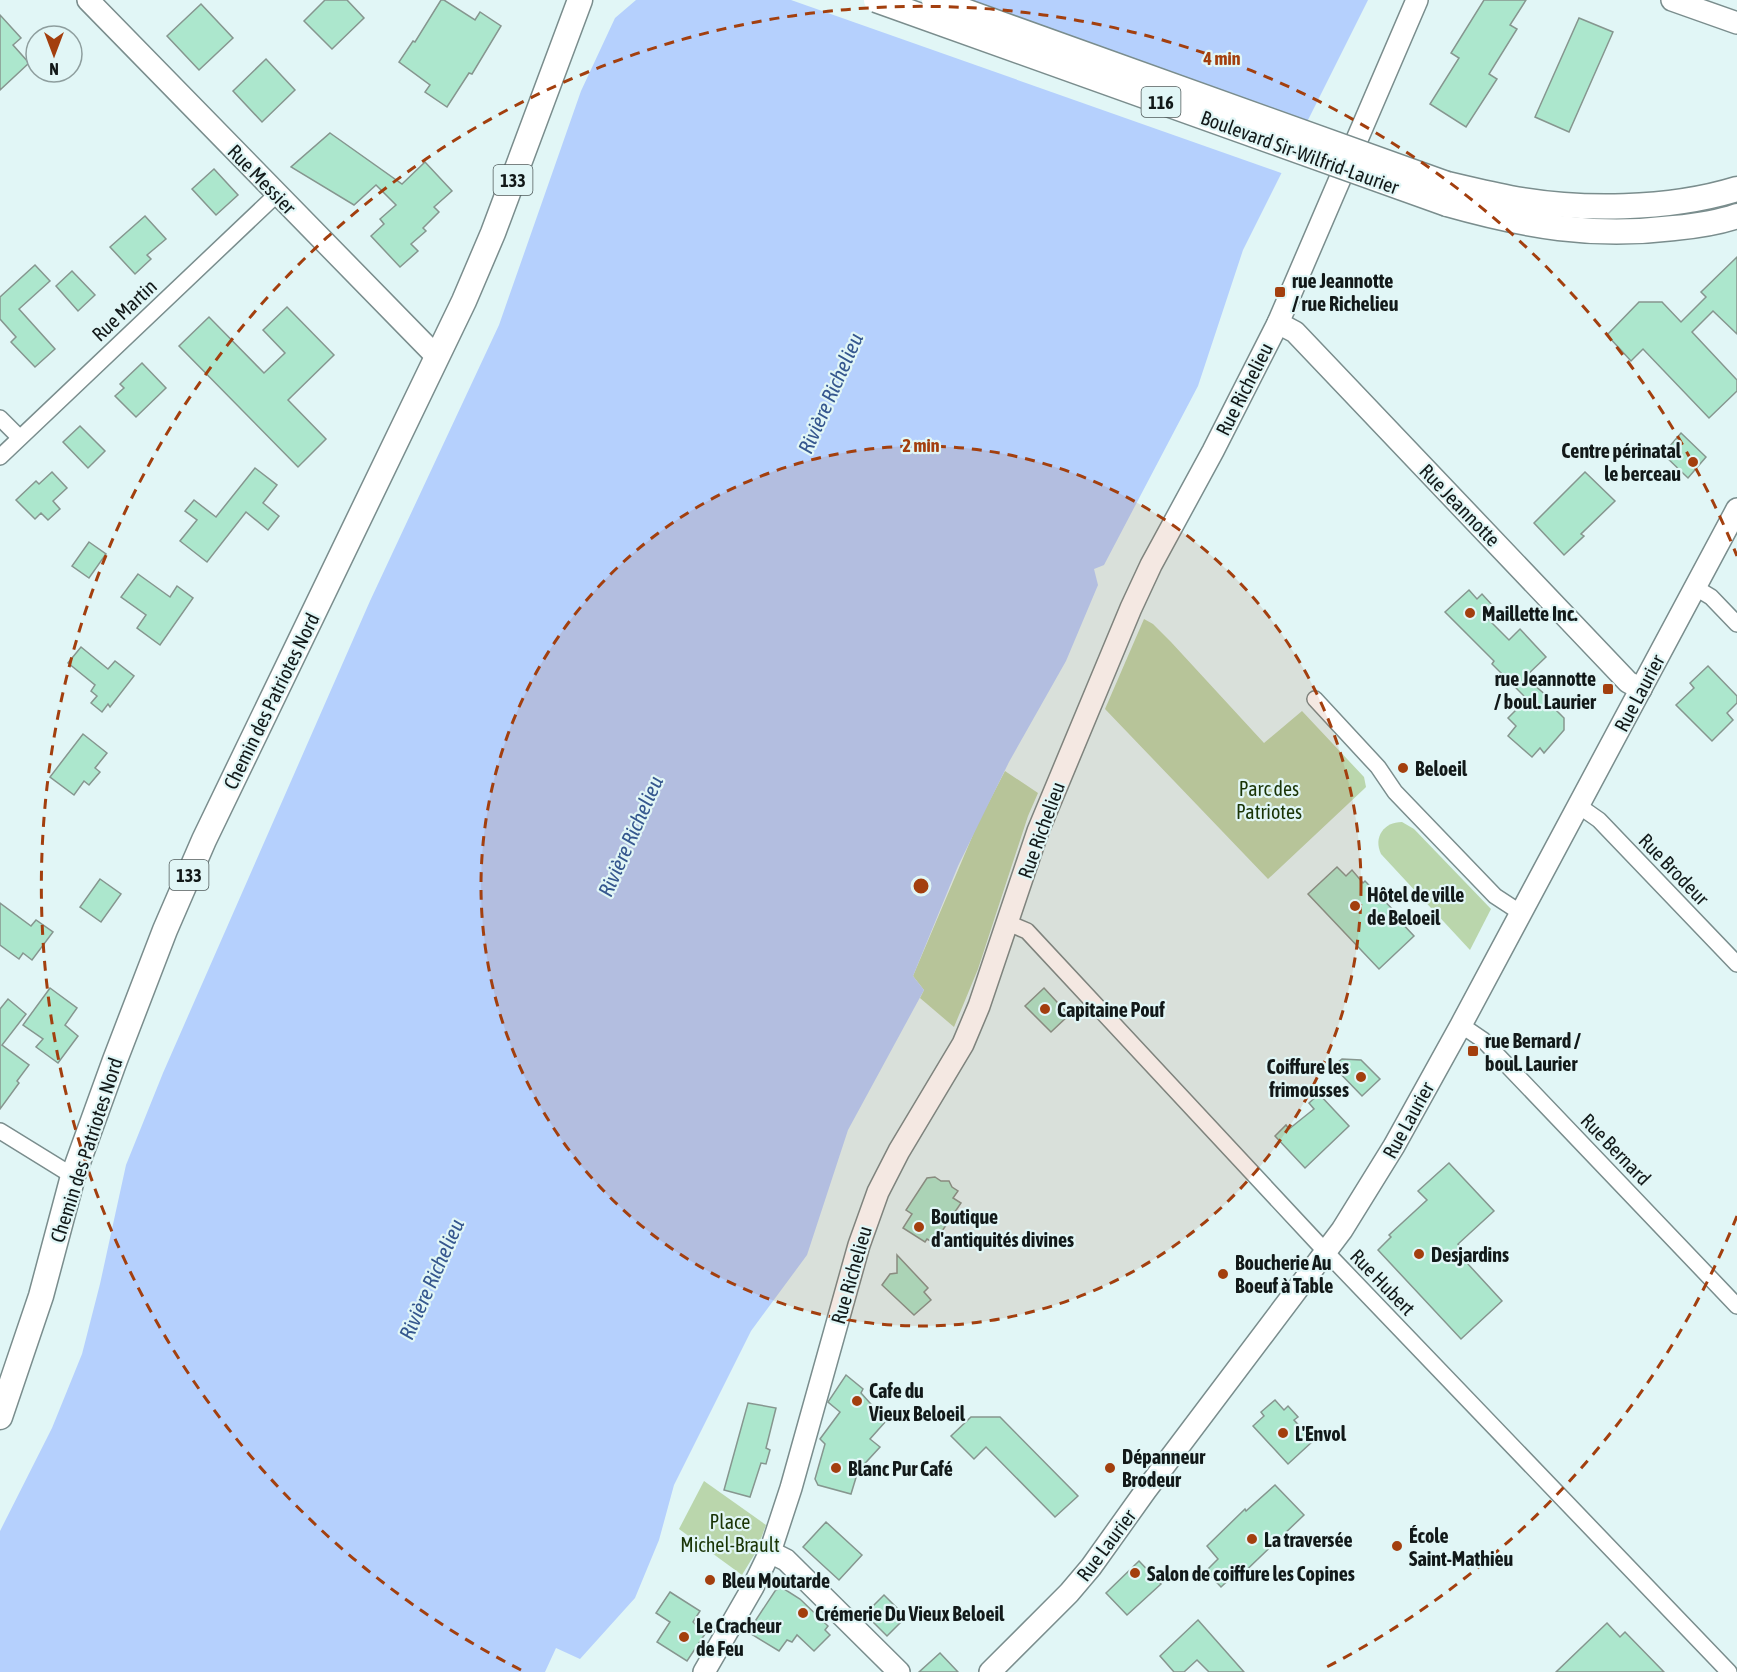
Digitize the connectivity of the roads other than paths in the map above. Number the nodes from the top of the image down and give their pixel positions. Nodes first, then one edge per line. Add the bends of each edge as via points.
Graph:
1 (88, 0) edge
2 (580, 0) edge
3 (876, 0) edge
4 (934, 0) edge
5 (1418, 0) edge
6 (1672, 0) edge
7 (1737, 23) edge
8 (1737, 189) edge
9 (1447, 194) junction
10 (276, 195) junction
11 (1735, 218) edge
12 (1278, 323) junction
13 (437, 357) junction
14 (0, 418) edge
15 (20, 437) junction
16 (0, 457) edge
17 (1737, 509) edge
18 (1696, 588) junction
19 (1737, 624) edge
20 (1641, 689) junction
21 (1315, 699) dead end
22 (1579, 806) junction
23 (1521, 913) junction
24 (1008, 923) junction
25 (1737, 964) edge
26 (1461, 1025) junction
27 (0, 1131) edge
28 (73, 1176) junction
29 (1326, 1252) junction
30 (1737, 1306) edge
31 (0, 1417) edge
32 (770, 1552) junction
33 (704, 1672) edge
34 (899, 1672) edge
35 (990, 1672) edge
36 (1729, 1672) edge

1 - 10 street, Rue Messier
2 - 13 main road, Chemin des Patriotes Nord / 133 via 493,233
3 - 9 main road, Boulevard Sir-Wilfrid-Laurier / 116, bridge
4 - 9 main road, Boulevard Sir-Wilfrid-Laurier / 116, bridge
5 - 12 street, Rue Richelieu
6 - 7 street
8 - 9 main road, Boulevard Sir-Wilfrid-Laurier / 116 via 1670,202 1593,207
9 - 11 main road, Boulevard Sir-Wilfrid-Laurier / 116 via 1495,218 1564,230 1649,231
10 - 13 street, Rue Messier
10 - 15 street, Rue Martin
12 - 20 street, Rue Jeannotte via 1295,332 1628,682
12 - 24 street, Rue Richelieu via 1131,608 1038,831
13 - 28 main road, Chemin des Patriotes Nord / 133 via 204,840 165,930
14 - 15 street
15 - 16 street, Rue Martin
17 - 18 street, Rue Laurier
18 - 19 street via 1711,597
18 - 20 street, Rue Laurier
20 - 22 street, Rue Laurier
21 - 23 street via 1378,766 1395,792 1496,896
22 - 23 street, Rue Laurier
22 - 25 street, Rue Brodeur via 1599,820
23 - 26 street, Rue Laurier
24 - 29 street, Rue Hubert via 1026,931
24 - 32 street, Rue Richelieu via 963,1044 886,1174 867,1219
26 - 29 street, Rue Laurier via 1383,1164
26 - 30 street, Rue Bernard via 1483,1040
27 - 28 street
28 - 31 main road, Chemin des Patriotes Nord / 133 via 41,1296
29 - 35 street, Rue Laurier via 1091,1568
29 - 36 street, Rue Hubert
32 - 33 street, Rue Richelieu
32 - 34 street via 786,1560

